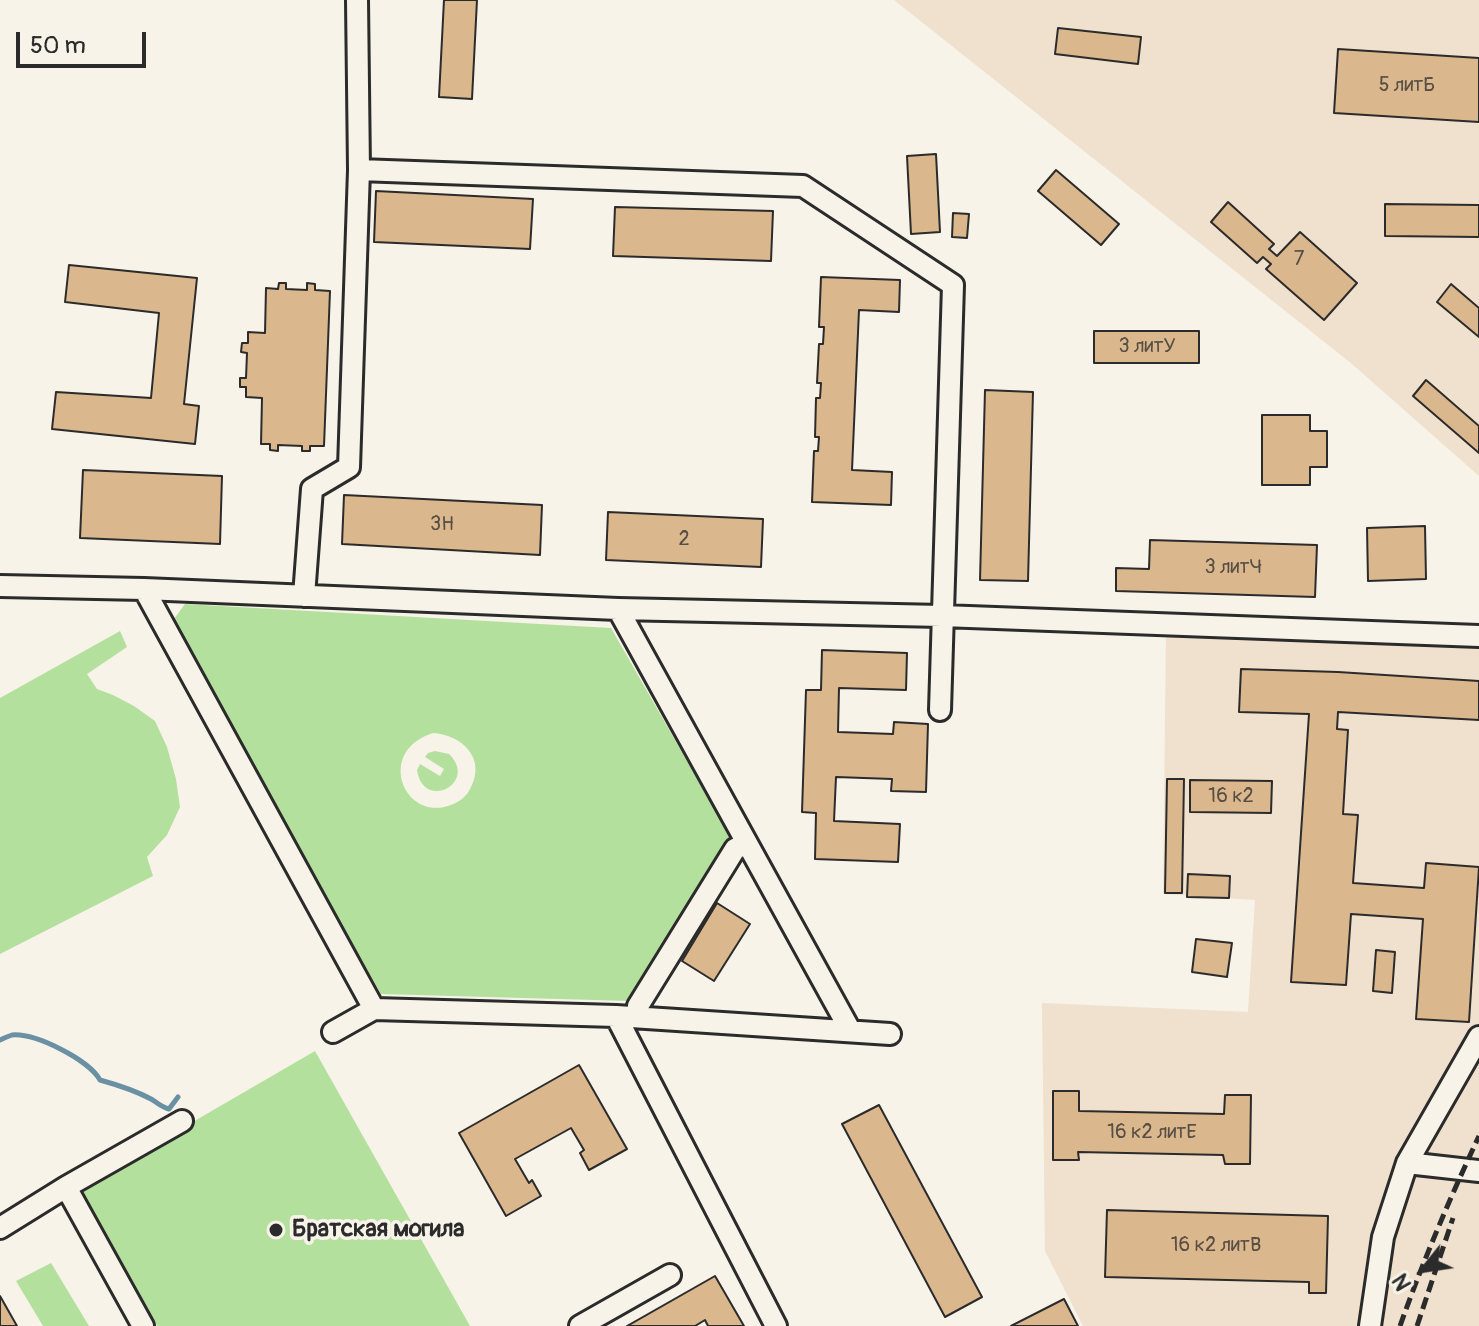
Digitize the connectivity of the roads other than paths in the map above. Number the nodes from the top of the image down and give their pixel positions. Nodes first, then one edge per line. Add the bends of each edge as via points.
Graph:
1 (357, 0) edge
2 (359, 170) junction
3 (0, 586) edge
4 (144, 589) junction
5 (304, 596) junction
6 (618, 609) junction
7 (942, 616) junction
8 (1479, 636) edge
9 (940, 710) dead end
10 (747, 843) junction
11 (374, 1009) junction
12 (627, 1016) junction
13 (850, 1030) junction
14 (333, 1032) dead end
15 (890, 1034) dead end
16 (1479, 1037) edge
17 (182, 1121) dead end
18 (1407, 1163) junction
19 (1479, 1171) edge
20 (66, 1187) junction
21 (0, 1228) edge
22 (670, 1275) dead end
23 (143, 1326) edge
24 (580, 1326) edge
25 (776, 1326) edge
26 (1370, 1326) edge

1 - 2 street
2 - 5 street via 349,467 312,489
2 - 7 street via 803,186 953,285
3 - 4 street
4 - 5 street
4 - 11 street
5 - 6 street
6 - 7 street
6 - 10 street
7 - 8 street
7 - 9 street
10 - 12 street via 735,849
10 - 13 street
11 - 12 street
11 - 14 street
12 - 13 street
12 - 25 street
13 - 15 street
16 - 18 street
17 - 20 street
18 - 19 street
18 - 26 street via 1383,1237
20 - 21 street
20 - 23 street
22 - 24 street

